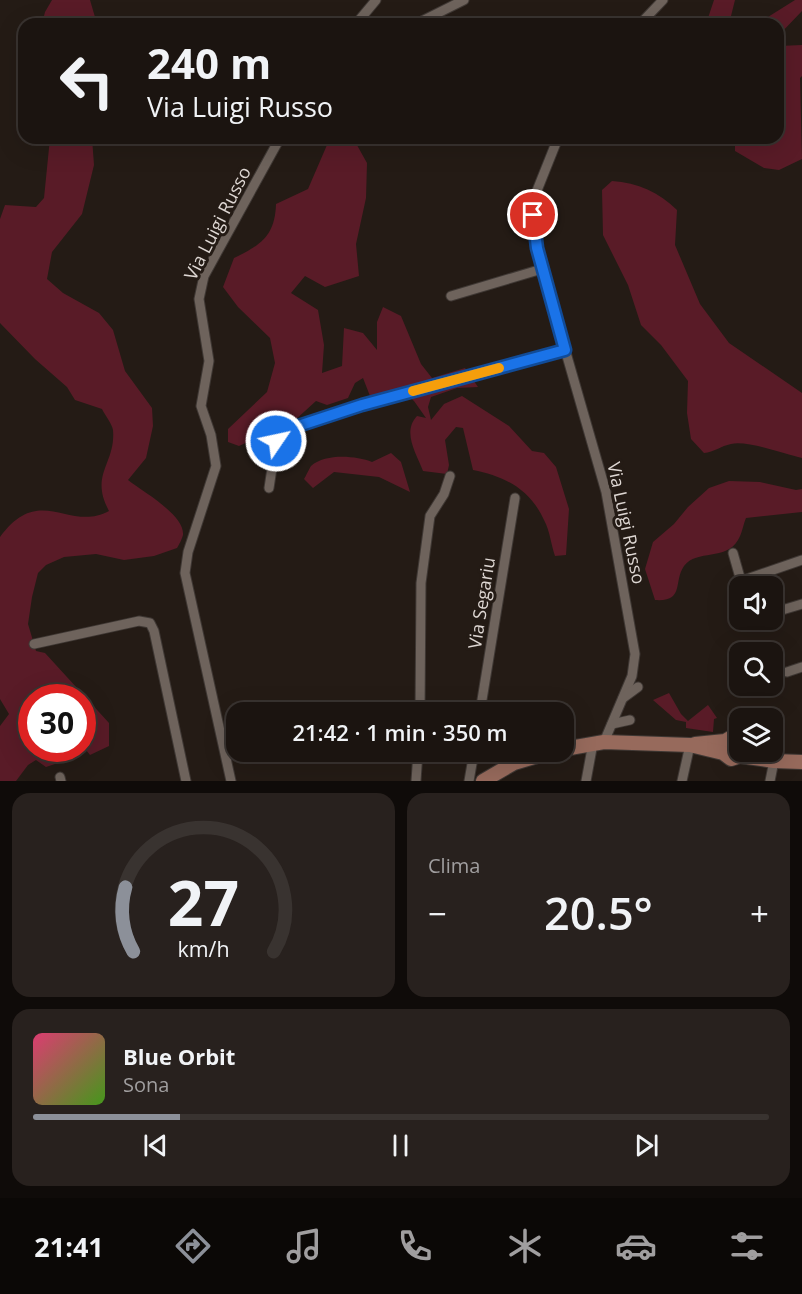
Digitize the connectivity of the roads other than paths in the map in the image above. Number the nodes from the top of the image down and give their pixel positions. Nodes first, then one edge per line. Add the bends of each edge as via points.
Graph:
1 (376, 0) edge
2 (464, 0) edge
3 (663, 0) edge
4 (361, 18) edge
5 (428, 18) edge
6 (646, 18) edge
7 (277, 144) edge
8 (556, 144) edge
9 (542, 269) junction
10 (451, 296) dead end
11 (565, 350) junction
12 (450, 476) dead end
13 (269, 488) dead end
14 (515, 498) dead end
15 (733, 553) dead end
16 (802, 561) edge
17 (740, 576) edge
18 (763, 576) edge
19 (802, 604) edge
20 (783, 610) edge
21 (34, 644) dead end
22 (802, 668) edge
23 (788, 672) dead end
24 (638, 687) dead end
25 (622, 699) junction
26 (420, 702) edge
27 (482, 702) edge
28 (630, 720) dead end
29 (612, 724) junction
30 (729, 742) edge
31 (599, 743) junction
32 (690, 745) junction
33 (574, 747) edge
34 (724, 747) junction
35 (802, 753) edge
36 (729, 756) edge
37 (783, 756) edge
38 (783, 759) edge
39 (417, 762) edge
40 (472, 762) edge
41 (520, 762) edge
42 (772, 762) edge
43 (802, 762) edge
44 (501, 776) edge
45 (186, 781) edge
46 (231, 781) edge
47 (416, 781) edge
48 (469, 781) edge
49 (483, 781) edge
50 (586, 781) edge
51 (682, 781) edge
52 (770, 781) edge

1 - 4 street
2 - 5 street
3 - 6 street
7 - 46 street, Via Luigi Russo via 204,276 199,295 209,361 201,406 216,466 185,573
8 - 9 street, Via Luigi Russo via 534,200 534,229
9 - 10 street
9 - 11 street, Via Luigi Russo
11 - 13 street via 362,405 285,431 276,441
11 - 25 street, Via Luigi Russo via 609,502 631,627 635,664
12 - 26 street via 430,516 421,583
14 - 27 street, Via Segariu
15 - 17 street
16 - 18 street
19 - 20 street
21 - 45 street via 139,621 150,623
22 - 23 street
24 - 25 street
25 - 29 street, Via Luigi Russo
28 - 29 street
29 - 31 street, Via Luigi Russo
30 - 34 street
31 - 32 street
31 - 33 street
31 - 50 street, Via Luigi Russo
32 - 34 street via 715,741
32 - 51 street
34 - 36 street
35 - 37 street
38 - 43 street
39 - 47 street
40 - 48 street
41 - 44 street
42 - 52 street
44 - 49 street

